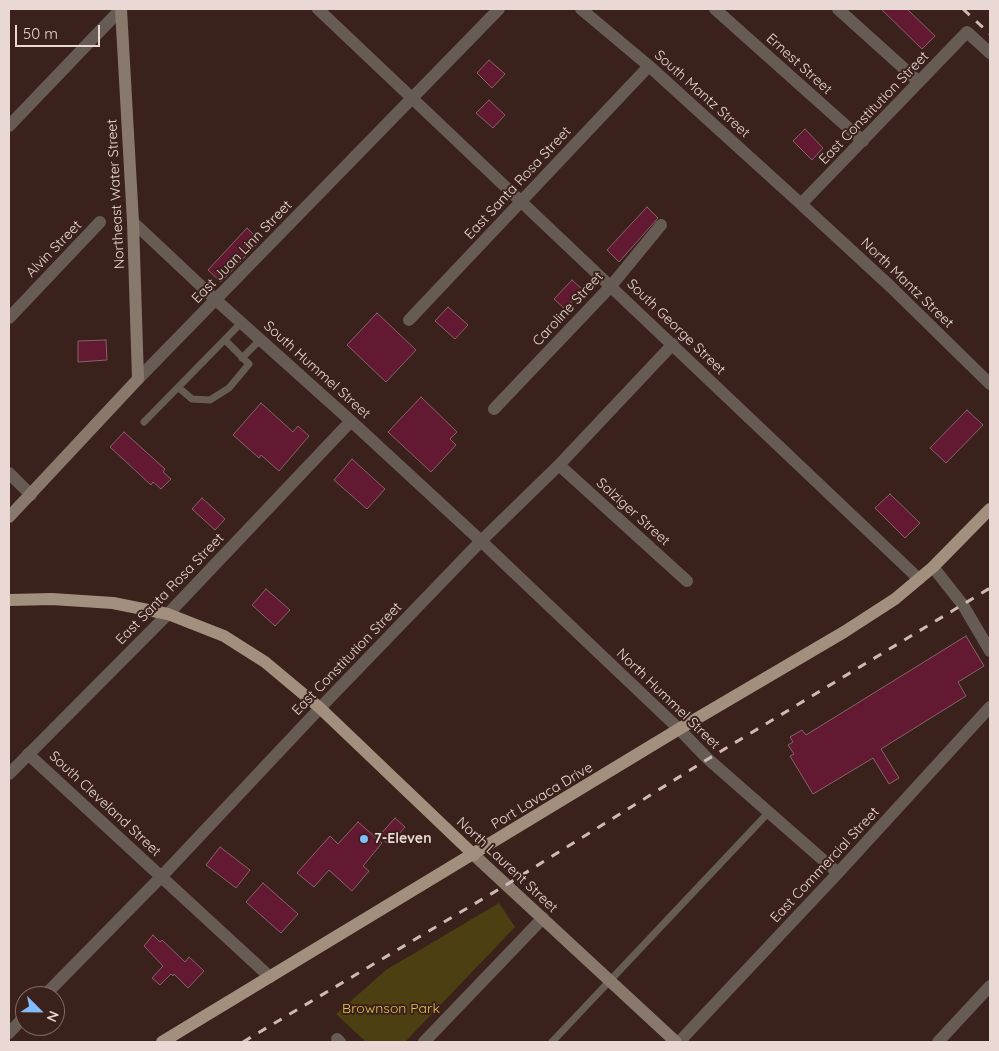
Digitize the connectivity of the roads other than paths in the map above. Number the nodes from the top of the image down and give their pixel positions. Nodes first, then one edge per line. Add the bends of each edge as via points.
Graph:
1 (121, 9) edge
2 (318, 9) edge
3 (499, 9) edge
4 (581, 9) edge
5 (715, 9) edge
6 (838, 9) edge
7 (990, 53) edge
8 (649, 66) junction
9 (919, 82) junction
10 (412, 97) junction
11 (9, 126) edge
12 (863, 141) junction
13 (521, 201) junction
14 (801, 204) junction
15 (100, 222) dead end
16 (133, 222) junction
17 (661, 225) dead end
18 (611, 286) junction
19 (216, 300) junction
20 (9, 318) edge
21 (409, 320) dead end
22 (241, 323) junction
23 (224, 340) junction
24 (260, 340) junction
25 (673, 344) junction
26 (242, 358) junction
27 (138, 379) junction
28 (990, 384) edge
29 (179, 388) junction
30 (494, 409) dead end
31 (351, 421) junction
32 (144, 422) dead end
33 (559, 466) junction
34 (9, 474) edge
35 (31, 495) junction
36 (990, 509) edge
37 (9, 517) edge
38 (481, 541) junction
39 (933, 567) junction
40 (919, 579) junction
41 (687, 580) dead end
42 (10, 599) edge
43 (168, 614) junction
44 (990, 651) edge
45 (990, 707) edge
46 (320, 708) junction
47 (679, 730) junction
48 (28, 754) junction
49 (9, 774) edge
50 (768, 812) junction
51 (474, 855) junction
52 (838, 873) junction
53 (161, 877) junction
54 (543, 918) junction
55 (270, 977) junction
56 (610, 981) junction
57 (54, 986) edge
58 (990, 986) edge
59 (162, 1042) edge
60 (424, 1042) edge
61 (552, 1042) edge
62 (678, 1042) edge
63 (938, 1042) edge

1 - 11 street
1 - 16 street, Northeast Water Street
2 - 10 street, South George Street
3 - 10 street, East Juan Linn Street
4 - 8 street, South Mantz Street
5 - 12 street, Ernest Street
6 - 9 street
7 - 9 street, East Constitution Street via 967,32
8 - 13 street, East Santa Rosa Street
8 - 14 street, South Mantz Street
9 - 12 street, East Constitution Street
10 - 13 street, South George Street
10 - 19 street, East Juan Linn Street
12 - 14 street, East Constitution Street
13 - 18 street, South George Street
13 - 21 street, East Santa Rosa Street
14 - 28 street, North Mantz Street
15 - 20 street, Alvin Street
16 - 19 street, South Hummel Street
16 - 27 street, Northeast Water Street
17 - 18 street, Caroline Street
18 - 25 street, South George Street
18 - 30 street, Caroline Street
19 - 22 street, South Hummel Street
19 - 27 street, East Juan Linn Street
22 - 23 lane
22 - 24 street, South Hummel Street
23 - 26 lane
23 - 29 lane
24 - 26 lane
24 - 31 street, South Hummel Street
25 - 33 street, East Constitution Street
25 - 40 street, South George Street
26 - 29 lane via 250,364 229,388 210,400 192,399
27 - 35 street, East Juan Linn Street
29 - 32 lane
31 - 38 street, South Hummel Street
31 - 43 street, East Santa Rosa Street
33 - 38 street, East Constitution Street
33 - 41 street, Salziger Street
34 - 35 street
35 - 37 street, East Juan Linn Street
36 - 39 main road, Port Lavaca Drive
38 - 46 street, East Constitution Street
38 - 47 street, North Hummel Street
39 - 40 main road, Port Lavaca Drive
39 - 44 street via 963,605
40 - 47 main road, Port Lavaca Drive via 844,632
42 - 43 main road, North Laurent Street via 112,603
43 - 46 main road, North Laurent Street via 224,636 266,662
43 - 48 street, East Santa Rosa Street
45 - 52 street, East Commercial Street
46 - 51 main road, North Laurent Street
46 - 53 street, East Constitution Street
47 - 50 street, North Hummel Street
47 - 51 main road, Port Lavaca Drive
48 - 49 street, East Santa Rosa Street
48 - 53 street, South Cleveland Street
50 - 52 street, North Hummel Street
50 - 56 lane
51 - 54 street, North Laurent Street
51 - 55 main road, Port Lavaca Drive
52 - 62 street, East Commercial Street
53 - 55 street, South Cleveland Street
53 - 57 street, East Constitution Street
54 - 56 street, North Laurent Street
54 - 60 street
55 - 59 main road, Port Lavaca Drive
56 - 61 lane
56 - 62 street, North Laurent Street
58 - 63 street

